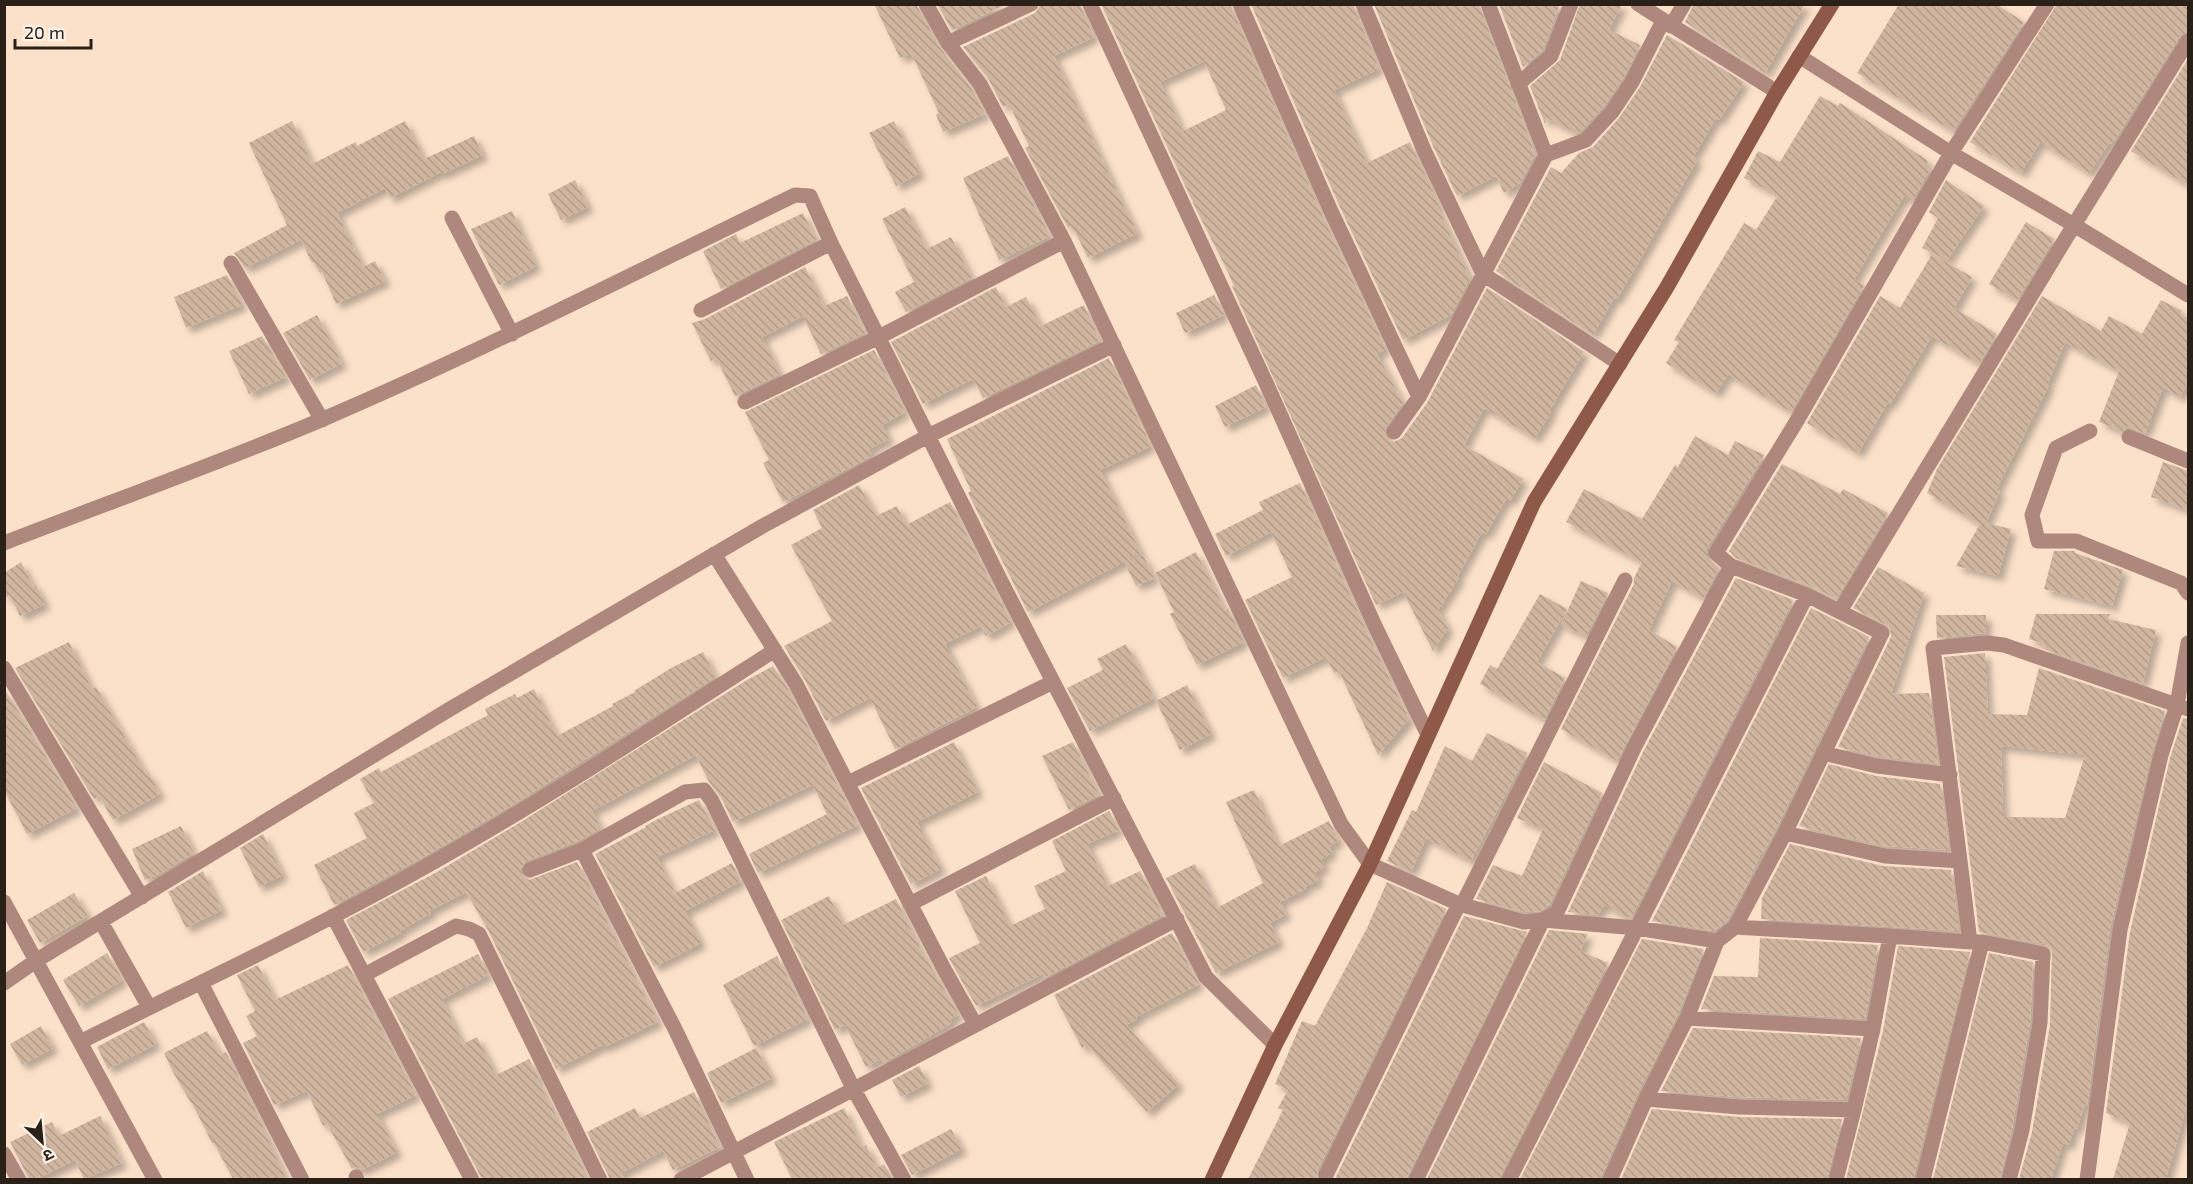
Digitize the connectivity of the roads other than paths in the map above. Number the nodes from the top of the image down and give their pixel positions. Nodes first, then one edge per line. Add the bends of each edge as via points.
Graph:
1 (926, 4) edge
2 (1031, 4) edge
3 (1090, 4) edge
4 (1240, 4) edge
5 (1363, 4) edge
6 (1488, 4) edge
7 (1571, 4) edge
8 (1638, 4) edge
9 (1684, 4) edge
10 (1832, 4) edge
11 (2047, 4) edge
12 (1667, 24) junction
13 (2188, 41) edge
14 (948, 43) junction
15 (1799, 56) junction
16 (1518, 84) junction
17 (1778, 92) junction
18 (1951, 153) junction
19 (1546, 155) junction
20 (452, 219) dead end
21 (2074, 225) junction
22 (1064, 241) junction
23 (831, 243) junction
24 (231, 263) dead end
25 (1483, 274) junction
26 (2188, 295) edge
27 (701, 309) dead end
28 (512, 334) junction
29 (879, 337) junction
30 (1114, 345) junction
31 (1620, 364) junction
32 (1419, 397) junction
33 (745, 402) dead end
34 (322, 420) junction
35 (2090, 431) dead end
36 (1394, 432) dead end
37 (928, 436) junction
38 (2129, 437) dead end
39 (2188, 461) edge
40 (4, 543) edge
41 (714, 554) junction
42 (1731, 566) junction
43 (1624, 580) dead end
44 (2188, 593) edge
45 (1807, 595) junction
46 (1840, 611) junction
47 (2188, 643) edge
48 (775, 650) junction
49 (4, 668) edge
50 (1053, 682) junction
51 (2183, 707) edge
52 (1428, 735) junction
53 (1823, 753) junction
54 (1950, 775) junction
55 (848, 783) junction
56 (1113, 798) junction
57 (1785, 833) junction
58 (582, 850) junction
59 (1960, 861) junction
60 (1370, 864) junction
61 (530, 870) dead end
62 (142, 897) junction
63 (4, 902) edge
64 (910, 904) junction
65 (1461, 904) junction
66 (333, 916) junction
67 (1177, 919) junction
68 (1543, 920) junction
69 (101, 922) junction
70 (1735, 927) junction
71 (1637, 928) junction
72 (1890, 936) junction
73 (1717, 941) junction
74 (1976, 942) junction
75 (38, 960) junction
76 (364, 975) junction
77 (4, 983) edge
78 (201, 984) junction
79 (149, 1007) junction
80 (1687, 1018) junction
81 (975, 1024) junction
82 (1873, 1029) junction
83 (80, 1042) junction
84 (1275, 1045) junction
85 (853, 1088) junction
86 (1646, 1099) junction
87 (1854, 1110) junction
88 (732, 1152) junction
89 (4, 1154) edge
90 (1326, 1175) dead end
91 (19, 1179) edge
92 (154, 1179) edge
93 (302, 1179) edge
94 (472, 1179) edge
95 (600, 1179) edge
96 (681, 1179) edge
97 (747, 1179) edge
98 (904, 1179) edge
99 (1212, 1179) edge
100 (1416, 1179) edge
101 (1509, 1179) edge
102 (1610, 1179) edge
103 (1836, 1179) edge
104 (1923, 1179) edge
105 (2009, 1179) edge
106 (2087, 1179) edge

1 - 14 street
2 - 14 street
3 - 52 street
4 - 32 street via 1330,209
5 - 25 street via 1424,150
6 - 16 street
7 - 16 street via 1551,56
8 - 12 street
9 - 12 street
10 - 15 street
11 - 18 street
12 - 17 street
12 - 19 street via 1612,112 1586,140
13 - 21 street
14 - 22 street via 980,84
15 - 17 street
15 - 18 street
16 - 19 street
17 - 31 street
18 - 21 street
18 - 42 street via 1716,553
19 - 25 street
20 - 28 street
21 - 26 street
21 - 46 street
22 - 29 street
22 - 30 street
23 - 27 street
23 - 28 street via 810,196 795,195
23 - 29 street
24 - 34 street
25 - 31 street
25 - 32 street
28 - 34 street
29 - 33 street
29 - 37 street
30 - 37 street
30 - 60 street via 1341,824
31 - 52 street via 1534,502
32 - 36 street
34 - 40 street
35 - 44 street via 2056,448 2032,515 2038,541 2076,541 2181,583
37 - 41 street
37 - 50 street
38 - 39 street
41 - 48 street
41 - 62 street
42 - 45 street
42 - 68 street via 1635,746 1557,912
43 - 65 street
45 - 46 street
45 - 71 street
46 - 53 street via 1882,633
47 - 51 street
48 - 55 street
48 - 66 street via 546,796
49 - 62 street
50 - 55 street
50 - 56 street
51 - 54 street via 2004,645 1987,642 1933,648
51 - 106 street via 2162,755 2120,930
52 - 60 street
53 - 54 street via 1877,766
53 - 57 street
54 - 59 street
55 - 64 street
56 - 64 street
56 - 67 street
57 - 59 street via 1885,856
57 - 70 street
58 - 61 street
58 - 85 street via 685,792 704,790
58 - 88 street via 675,1029
59 - 74 street
60 - 65 street
60 - 84 street
62 - 69 street
63 - 75 street
64 - 81 street
65 - 68 street via 1524,922
65 - 90 street
66 - 76 street
66 - 78 street
67 - 81 street
67 - 84 street via 1206,977
68 - 71 street
68 - 100 street
69 - 75 street
69 - 79 street
70 - 72 street
70 - 73 street
71 - 73 street
71 - 101 street
72 - 74 street
72 - 82 street
73 - 80 street
74 - 104 street
74 - 105 street via 2043,954 2040,1023 2022,1130
75 - 77 street
75 - 83 street
76 - 94 street
76 - 95 street via 456,926 479,934
78 - 79 street
78 - 93 street
79 - 83 street
80 - 82 street
80 - 86 street
81 - 85 street
82 - 87 street
83 - 92 street
84 - 99 street
85 - 88 street
85 - 98 street
86 - 87 street via 1739,1107
86 - 102 street
87 - 103 street
88 - 96 street
88 - 97 street
89 - 91 street

